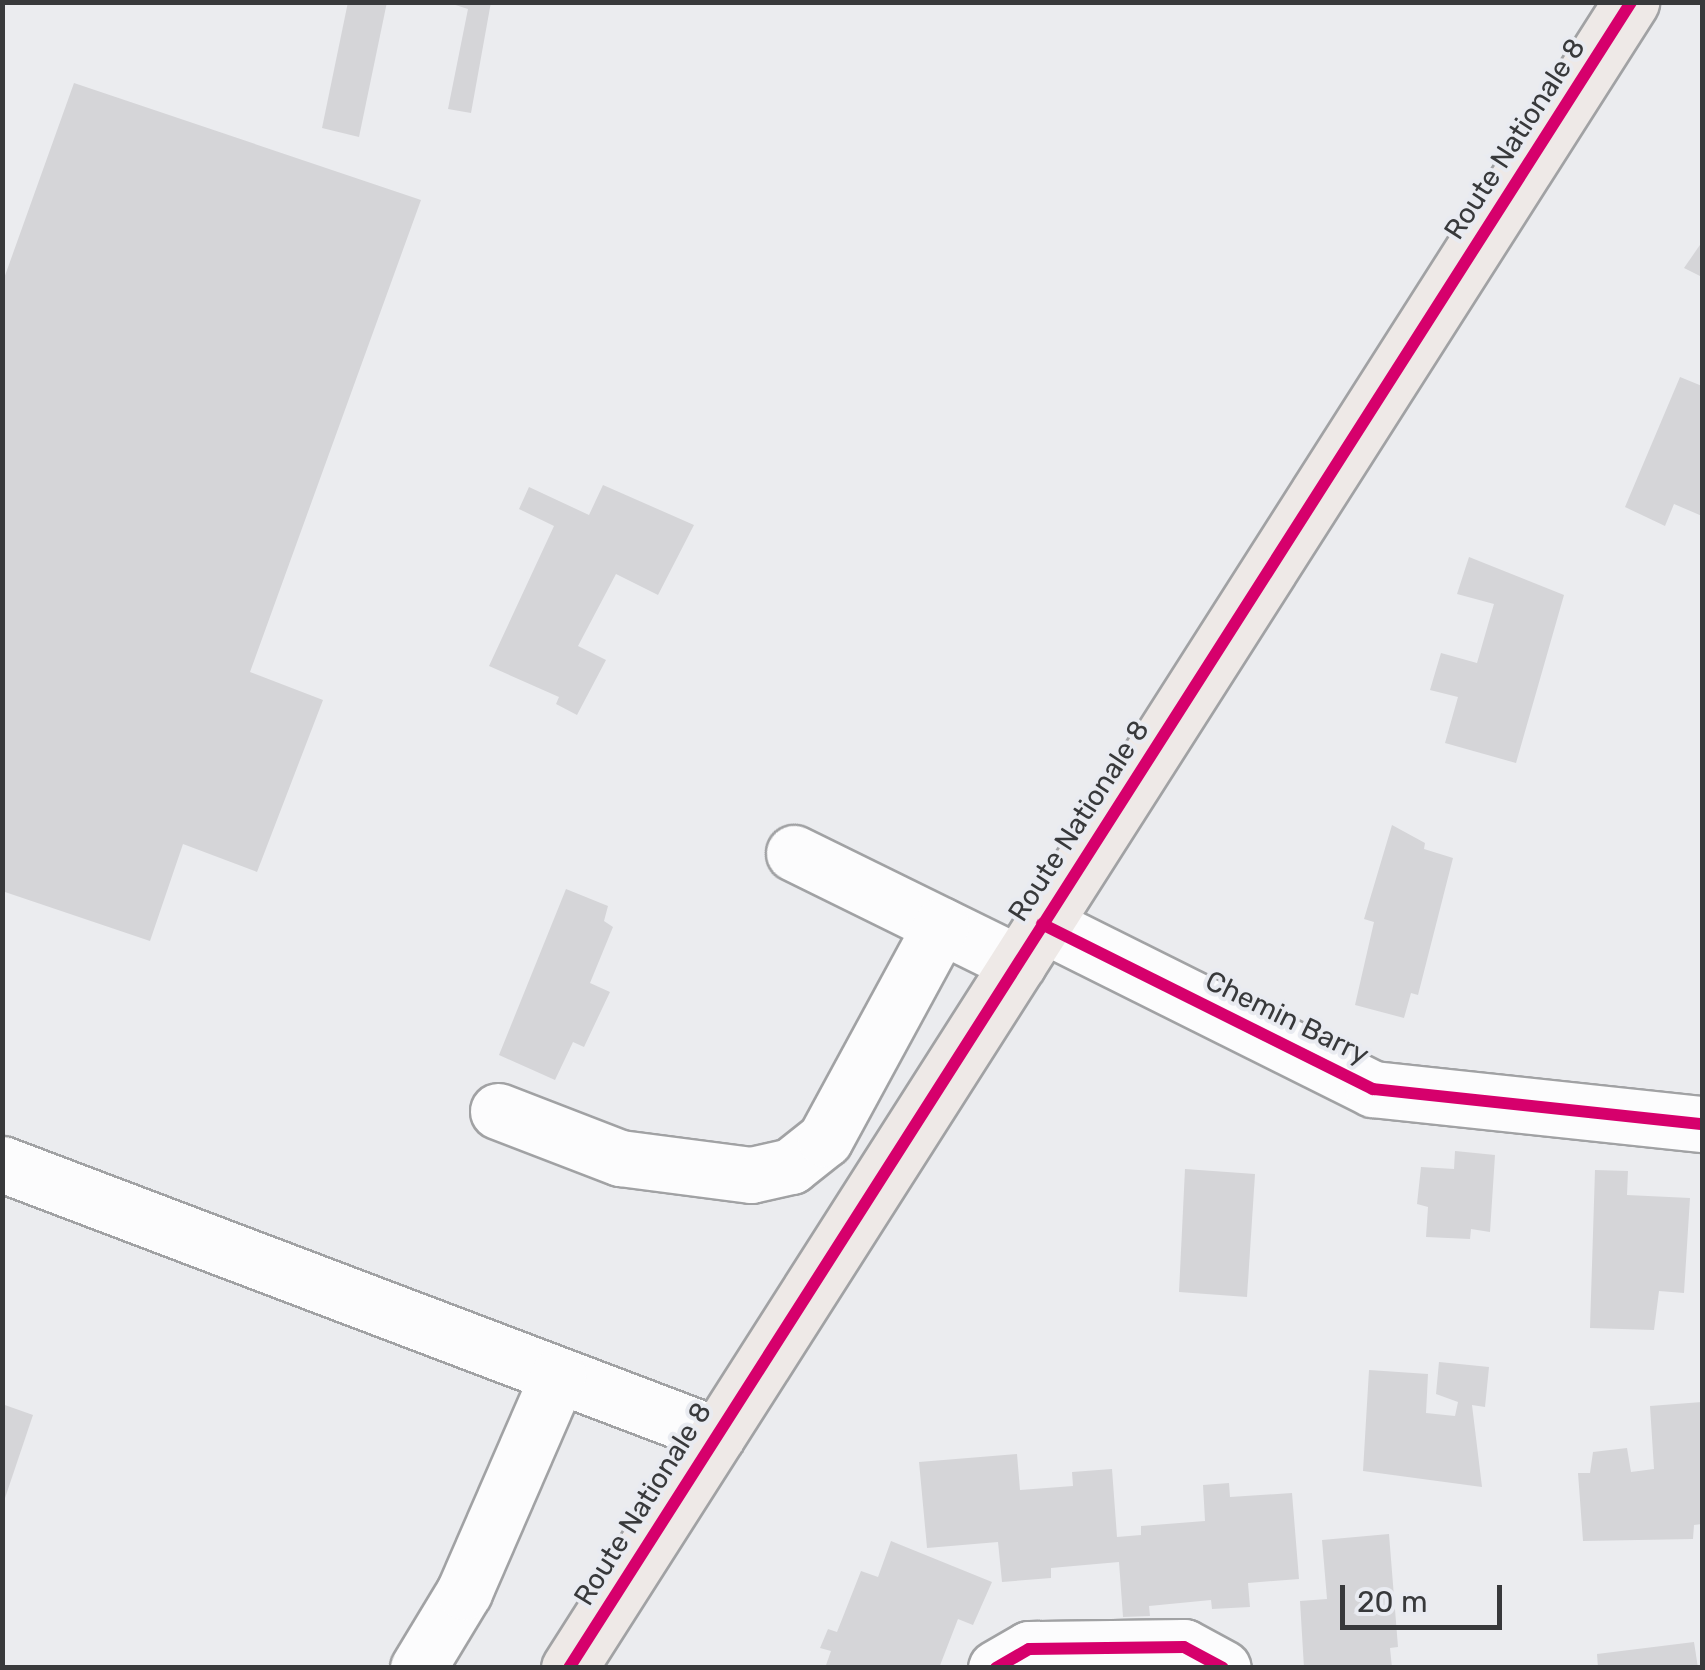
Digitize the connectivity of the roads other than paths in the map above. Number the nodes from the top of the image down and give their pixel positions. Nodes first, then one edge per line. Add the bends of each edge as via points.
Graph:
1 (1631, 2) edge
2 (794, 853) dead end
3 (941, 925) junction
4 (1030, 944) junction
5 (498, 1111) dead end
6 (1702, 1124) edge
7 (2, 1164) edge
8 (558, 1376) junction
9 (717, 1435) junction
10 (418, 1668) edge
11 (569, 1668) edge
12 (996, 1668) edge
13 (1223, 1668) edge

1 - 4 main road, Route Nationale 8
2 - 3 street, Chemin Barry
3 - 4 street, Chemin Barry
3 - 5 street via 831,1130 791,1166 751,1175 620,1158
4 - 6 street, Chemin Barry via 1373,1089
4 - 9 main road, Route Nationale 8
7 - 8 street
8 - 9 street
8 - 10 street via 464,1592
9 - 11 main road, Route Nationale 8
12 - 13 street via 1029,1649 1184,1647

